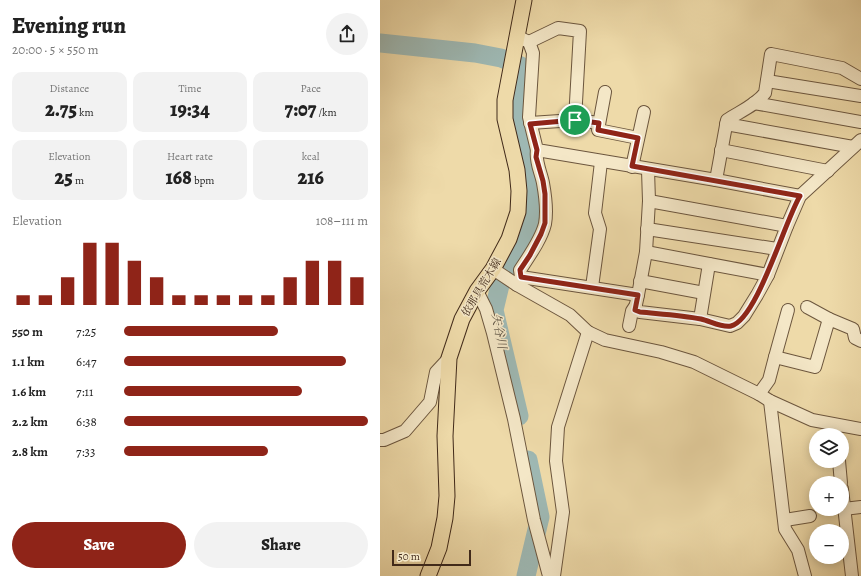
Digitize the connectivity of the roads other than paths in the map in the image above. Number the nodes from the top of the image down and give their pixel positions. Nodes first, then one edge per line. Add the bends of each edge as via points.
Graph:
1 (524, 0) edge
2 (523, 39) junction
3 (861, 79) edge
4 (767, 81) junction
5 (605, 92) dead end
6 (861, 96) edge
7 (754, 103) junction
8 (644, 112) dead end
9 (575, 120) junction
10 (861, 122) edge
11 (599, 123) junction
12 (530, 124) junction
13 (726, 124) junction
14 (638, 138) junction
15 (857, 144) edge
16 (537, 150) junction
17 (721, 150) junction
18 (601, 162) junction
19 (632, 166) junction
20 (648, 170) junction
21 (828, 171) junction
22 (716, 180) junction
23 (800, 196) junction
24 (649, 201) junction
25 (787, 226) junction
26 (647, 228) junction
27 (778, 249) junction
28 (646, 252) junction
29 (709, 264) junction
30 (496, 271) junction
31 (768, 275) junction
32 (516, 281) junction
33 (640, 281) junction
34 (592, 287) junction
35 (477, 291) junction
36 (704, 293) junction
37 (637, 300) junction
38 (807, 308) dead end
39 (788, 310) dead end
40 (700, 319) junction
41 (829, 319) junction
42 (629, 326) dead end
43 (588, 332) junction
44 (861, 341) edge
45 (775, 357) junction
46 (449, 358) junction
47 (759, 394) junction
48 (770, 401) junction
49 (830, 428) edge
50 (861, 428) edge
51 (849, 429) edge
52 (380, 440) edge
53 (861, 507) edge
54 (849, 509) edge
55 (810, 516) dead end
56 (845, 516) edge
57 (785, 520) junction
58 (428, 576) edge
59 (548, 576) edge
60 (554, 576) edge
61 (805, 576) edge
62 (852, 576) edge

1 - 2 main road, 依那具荒木線
2 - 9 street via 558,28 580,30
2 - 12 street via 533,53
2 - 30 main road, 依那具荒木線 via 512,60 504,119 520,191 518,212
3 - 4 street via 842,68 771,54
4 - 6 street
4 - 7 street via 765,93
5 - 11 street
7 - 10 street
7 - 13 street via 727,120
8 - 14 street
9 - 11 street
9 - 12 street
11 - 14 street via 598,130
12 - 16 street
13 - 15 street
13 - 17 street
14 - 19 street
15 - 21 street
16 - 18 street
16 - 32 street via 536,157 545,194 545,223
17 - 21 street
17 - 22 street
18 - 19 street
18 - 34 street via 595,213 600,229
19 - 20 street
20 - 22 street
20 - 24 street
21 - 23 street
22 - 23 street
23 - 25 street
24 - 25 street
24 - 26 street
25 - 27 street
26 - 27 street
26 - 28 street
27 - 31 street
28 - 29 street
28 - 33 street
29 - 31 street
29 - 36 street
30 - 32 street
30 - 35 main road, 依那具荒木線
31 - 40 street via 744,316 737,323 730,326
32 - 34 street
32 - 43 street via 570,315
33 - 36 street
33 - 37 street
34 - 37 street
35 - 46 main road, 依那具荒木線 via 462,319
35 - 59 street via 486,309 493,333
36 - 40 street
37 - 40 street via 635,310 640,312
37 - 42 street
38 - 41 street
39 - 45 street
41 - 44 street via 853,329 855,338
41 - 45 street via 815,367
43 - 47 street via 605,340 694,362
43 - 60 street via 558,427 556,461 563,512
45 - 47 street via 769,380
46 - 52 street via 436,372 430,402 405,431
46 - 58 main road, 依那具荒木線 via 445,436 445,518 439,548
47 - 48 street
48 - 49 street
48 - 57 street
50 - 51 street
53 - 54 street
55 - 57 street
56 - 62 street
57 - 61 street via 785,528 798,550

